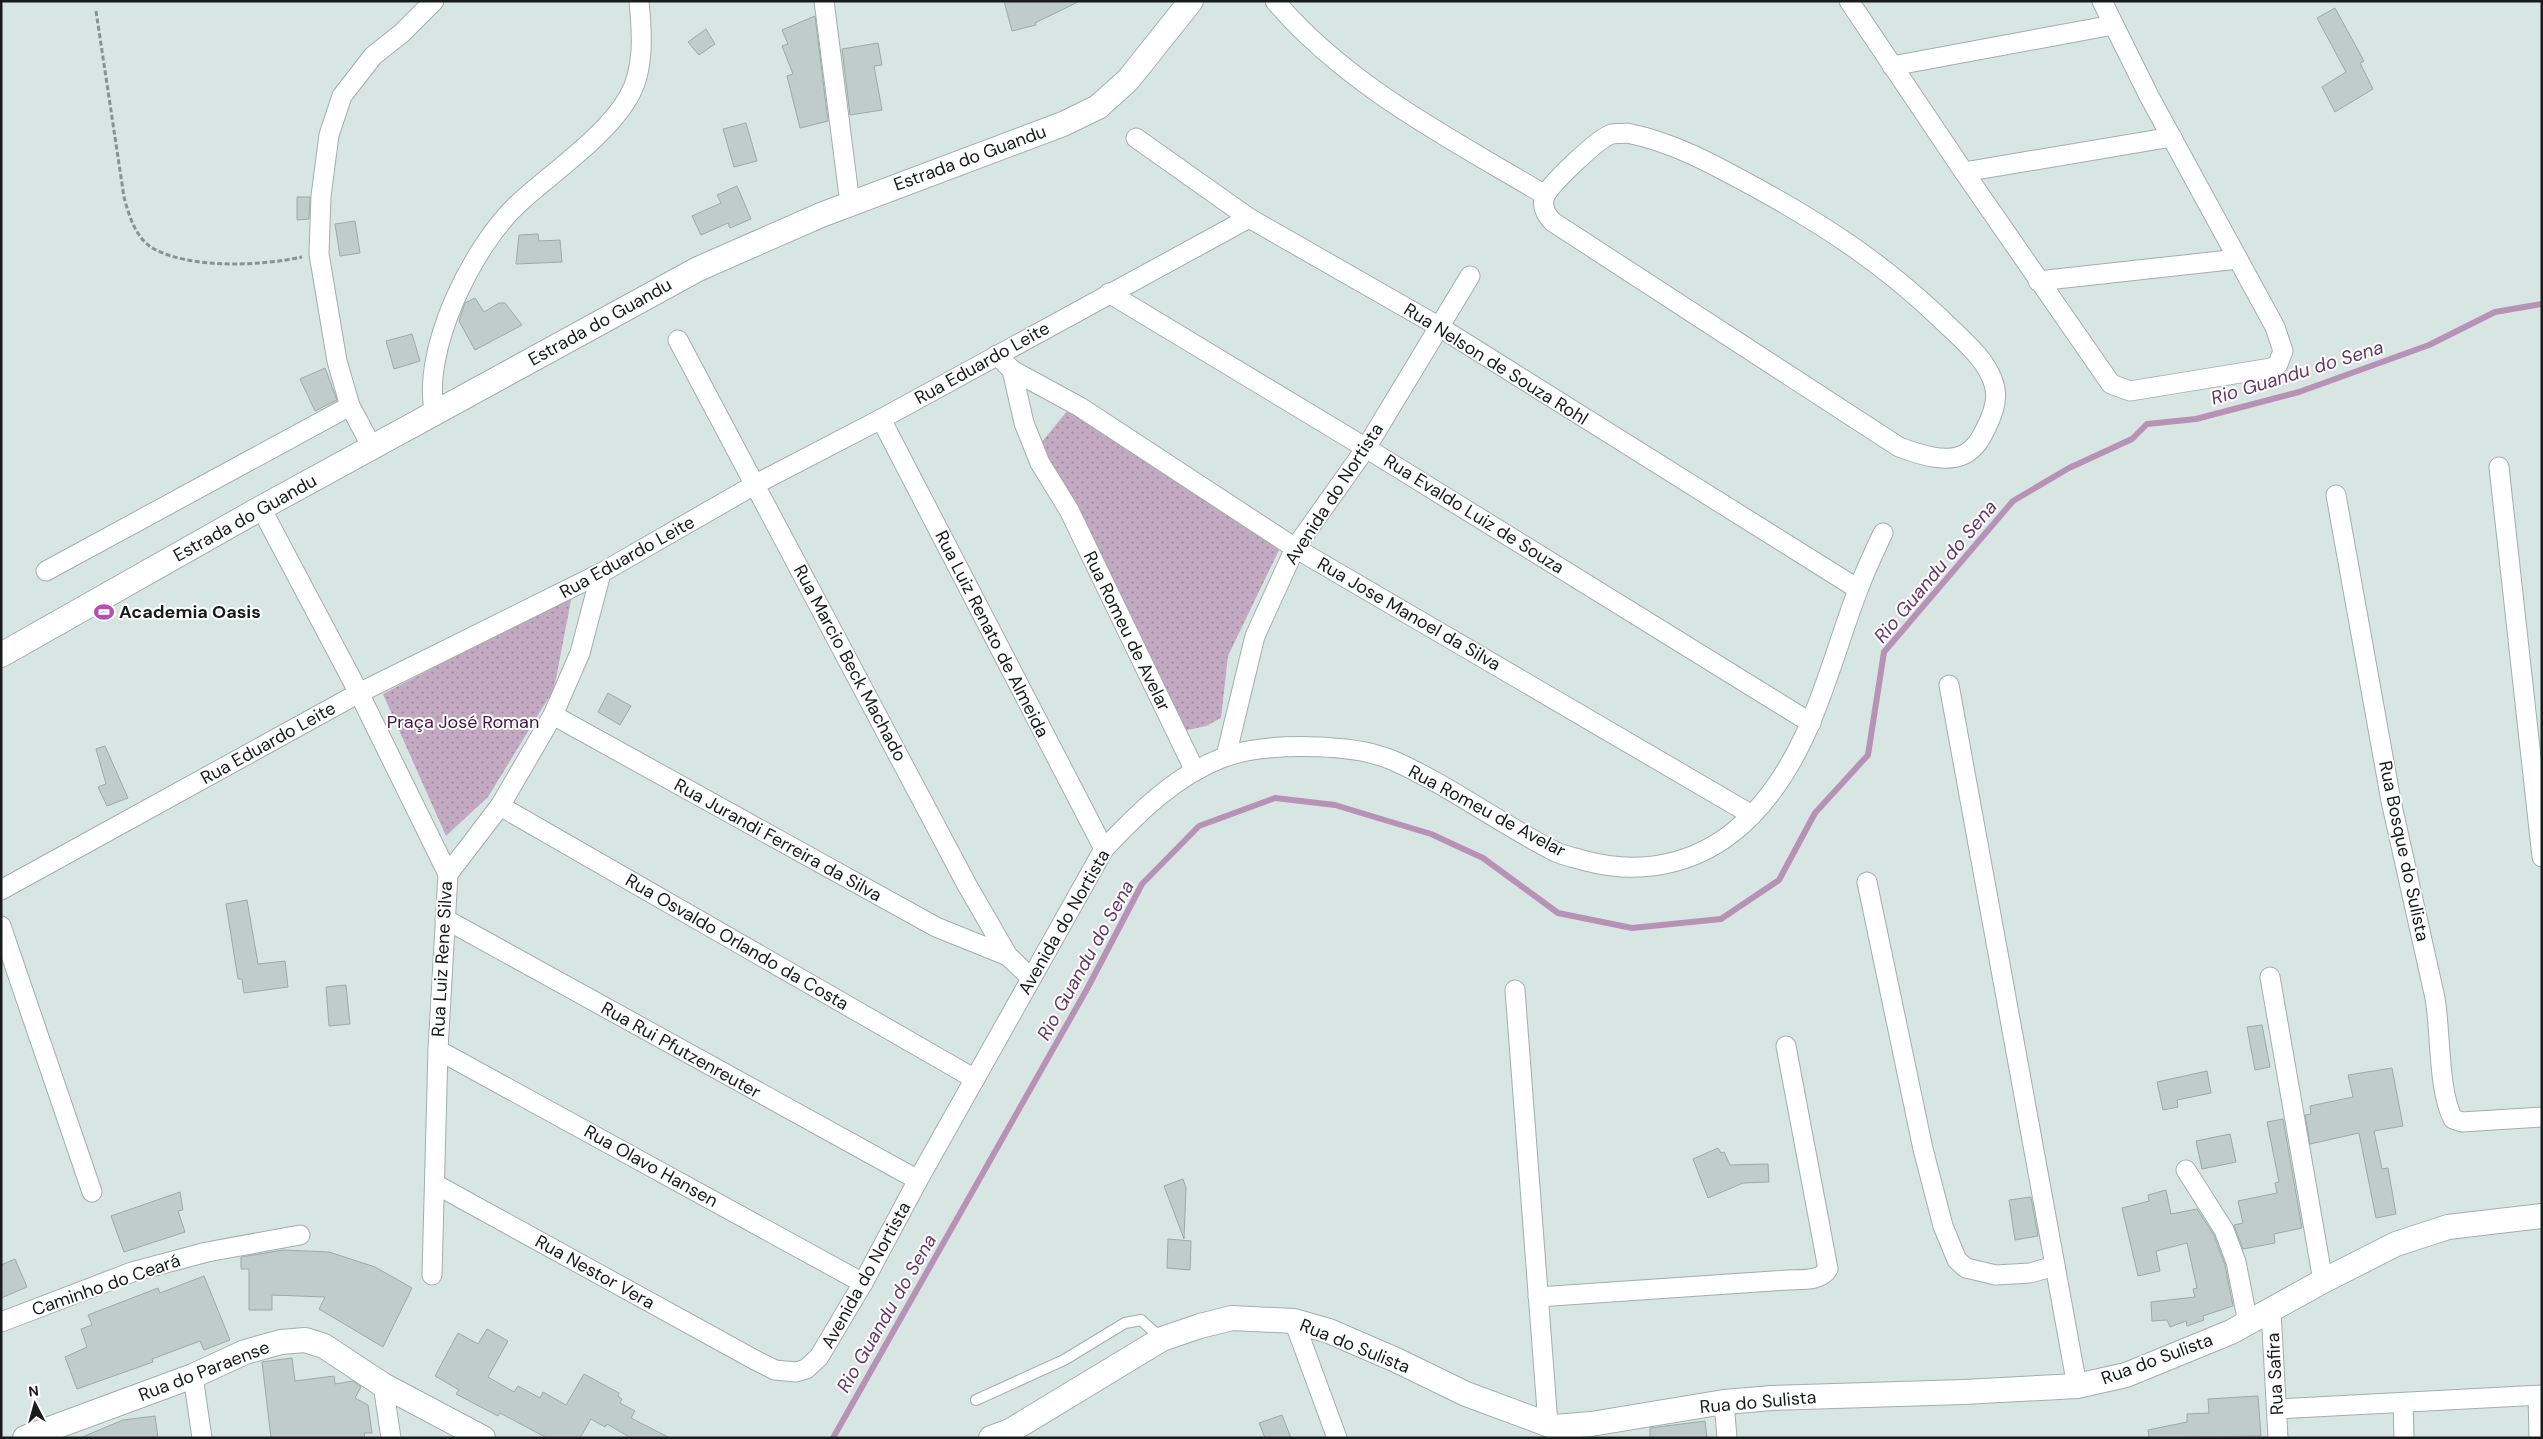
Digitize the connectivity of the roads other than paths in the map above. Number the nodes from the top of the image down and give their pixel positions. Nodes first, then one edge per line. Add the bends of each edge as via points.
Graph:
1 (434, 1) edge
2 (640, 1) edge
3 (824, 1) edge
4 (1191, 1) edge
5 (1275, 1) edge
6 (1848, 1) edge
7 (2102, 1) edge
8 (2114, 25) junction
9 (1892, 66) junction
10 (2172, 137) junction
11 (1136, 138) dead end
12 (1964, 172) junction
13 (1545, 195) junction
14 (850, 204) junction
15 (1250, 218) junction
16 (2238, 259) junction
17 (1470, 276) dead end
18 (2038, 280) junction
19 (1109, 293) junction
20 (1438, 326) junction
21 (678, 340) dead end
22 (997, 355) junction
23 (1012, 370) junction
24 (350, 406) junction
25 (436, 414) junction
26 (881, 419) junction
27 (1366, 448) junction
28 (373, 449) junction
29 (2499, 467) dead end
30 (756, 484) junction
31 (2336, 495) dead end
32 (261, 508) junction
33 (1883, 533) dead end
34 (1295, 548) junction
35 (46, 571) dead end
36 (601, 573) junction
37 (1858, 589) junction
38 (1, 655) edge
39 (1949, 685) dead end
40 (359, 693) junction
41 (553, 715) junction
42 (1811, 724) junction
43 (1226, 756) junction
44 (1195, 771) junction
45 (500, 806) junction
46 (1752, 815) junction
47 (1104, 849) junction
48 (2542, 857) edge
49 (448, 874) junction
50 (1867, 882) dead end
51 (1, 890) edge
52 (445, 919) junction
53 (1, 926) edge
54 (1008, 956) junction
55 (2270, 977) dead end
56 (1031, 978) junction
57 (1515, 990) dead end
58 (1786, 1046) dead end
59 (438, 1050) junction
60 (975, 1079) junction
61 (2542, 1117) edge
62 (2186, 1170) dead end
63 (918, 1180) junction
64 (435, 1184) junction
65 (92, 1192) dead end
66 (2542, 1216) edge
67 (300, 1235) dead end
68 (2055, 1266) junction
69 (432, 1275) dead end
70 (2323, 1281) junction
71 (863, 1283) junction
72 (1538, 1296) junction
73 (2272, 1311) junction
74 (1294, 1321) junction
75 (1, 1322) edge
76 (2248, 1323) junction
77 (1162, 1339) junction
78 (755, 1360) joint
79 (193, 1376) junction
80 (383, 1385) junction
81 (2077, 1386) junction
82 (2540, 1396) edge
83 (976, 1400) dead end
84 (1724, 1402) junction
85 (2403, 1402) junction
86 (2277, 1409) junction
87 (1553, 1430) edge
88 (1591, 1431) edge
89 (25, 1438) edge
90 (202, 1438) edge
91 (391, 1438) edge
92 (483, 1438) edge
93 (991, 1438) edge
94 (1337, 1438) edge
95 (1727, 1438) edge
96 (2278, 1438) edge
97 (2404, 1438) edge
98 (2539, 1438) edge

1 - 24 street via 402,33 372,56 342,96 329,135 321,196 320,254 337,361
2 - 25 street via 642,33 638,71 629,97 611,121 517,205 464,277 434,367 431,397
3 - 14 street
4 - 14 street, Estrada do Guandu via 1128,80 1098,107 1063,124
5 - 13 street via 1348,70 1403,109
6 - 9 street
7 - 8 street
8 - 9 street
8 - 10 street
9 - 12 street
10 - 12 street
10 - 16 street
11 - 15 street, Rua Nelson de Souza Rohl
12 - 18 street
13 - 13 street via 1593,145 1612,134 1627,134 1670,144 1694,155 1814,220 1900,283 1968,345 1982,362 1993,381 1996,397 1993,416 1981,440 1965,454 1940,458 1899,447 1553,222 1546,214
14 - 25 street, Estrada do Guandu via 698,269
15 - 19 street, Rua Eduardo Leite
15 - 20 street, Rua Nelson de Souza Rohl
16 - 18 street
16 - 18 street via 2276,327 2283,351 2278,364 2271,368 2130,392 2111,384 2102,374
17 - 20 street, Avenida do Nortista
19 - 22 street, Rua Eduardo Leite
19 - 27 street, Rua Evaldo Luiz de Souza
20 - 27 street, Avenida do Nortista
20 - 37 street, Rua Nelson de Souza Rohl
21 - 30 street, Rua Marcio Beck Machado
22 - 23 street, Rua Jose Manoel da Silva
22 - 26 street, Rua Eduardo Leite
23 - 34 street, Rua Jose Manoel da Silva via 1080,407
23 - 44 street, Rua Romeu de Avelar via 1024,423 1040,464 1069,510
24 - 28 street
24 - 35 street
25 - 28 street, Estrada do Guandu
26 - 30 street, Rua Eduardo Leite
26 - 47 street, Rua Luiz Renato de Almeida
27 - 34 street, Avenida do Nortista
27 - 42 street, Rua Evaldo Luiz de Souza
28 - 32 street, Estrada do Guandu
29 - 48 street
30 - 36 street, Rua Eduardo Leite
30 - 54 street, Rua Marcio Beck Machado via 967,885
31 - 61 street, Rua Bosque do Sulista via 2391,801 2435,998 2447,1107 2454,1119 2462,1122
32 - 38 street, Estrada do Guandu
32 - 40 street, Rua Luiz Rene Silva
33 - 37 street, Rua Romeu de Avelar
34 - 43 street, Avenida do Nortista via 1255,636
34 - 46 street, Rua Jose Manoel da Silva
36 - 40 street, Rua Eduardo Leite
36 - 41 street via 580,653
37 - 42 street, Rua Romeu de Avelar
39 - 68 street
40 - 49 street, Rua Luiz Rene Silva
40 - 51 street, Rua Eduardo Leite
41 - 45 street
41 - 54 street, Rua Jurandi Ferreira da Silva via 936,927
42 - 46 street, Rua Romeu de Avelar via 1782,776
43 - 44 street, Avenida do Nortista
43 - 46 street, Rua Romeu de Avelar via 1280,748 1341,747 1389,759 1436,782 1558,853 1601,865 1634,869 1675,863 1717,845
44 - 47 street, Avenida do Nortista via 1136,814
45 - 49 street
45 - 60 street, Rua Osvaldo Orlando da Costa
47 - 56 street, Avenida do Nortista
49 - 52 street, Rua Luiz Rene Silva
50 - 68 street via 1923,1149 1943,1226 1957,1260 1966,1268 1996,1275 2030,1273
52 - 59 street, Rua Luiz Rene Silva
52 - 63 street, Rua Rui Pfutzenreuter
53 - 65 street
54 - 56 street, Rua Marcio Beck Machado
55 - 70 street
56 - 60 street, Avenida do Nortista
57 - 72 street
58 - 72 street via 1828,1269 1824,1274 1786,1280
59 - 64 street, Rua Luiz Rene Silva
59 - 71 street, Rua Olavo Hansen
60 - 63 street, Avenida do Nortista
62 - 76 street via 2224,1230 2236,1262
63 - 71 street, Avenida do Nortista
64 - 69 street, Rua Luiz Rene Silva
64 - 78 street, Rua Nestor Vera
66 - 70 street, Rua do Sulista via 2448,1228 2396,1244
67 - 75 street, Caminho do Ceará via 207,1252 132,1272
68 - 81 street
70 - 73 street, Rua do Sulista
71 - 78 street, Avenida do Nortista via 819,1357 806,1369 787,1373
72 - 87 street
73 - 76 street, Rua do Sulista
73 - 86 street, Rua Safira
74 - 77 street, Rua do Sulista via 1232,1318
74 - 87 street, Rua do Sulista via 1396,1360 1466,1394
74 - 94 street
76 - 81 street, Rua do Sulista via 2134,1372
77 - 83 lane via 1141,1320 1125,1323 1064,1360
77 - 93 street, Rua do Sulista via 1010,1431
79 - 80 street, Rua do Paraense via 245,1352 281,1342 305,1340 324,1346
79 - 89 street, Rua do Paraense
79 - 90 street
80 - 91 street
80 - 92 street, Rua do Paraense
81 - 84 street, Rua do Sulista
82 - 85 street
82 - 98 street
84 - 88 street, Rua do Sulista
84 - 95 street
85 - 86 street
85 - 97 street
86 - 96 street, Rua Safira
87 - 88 street, Rua do Sulista

